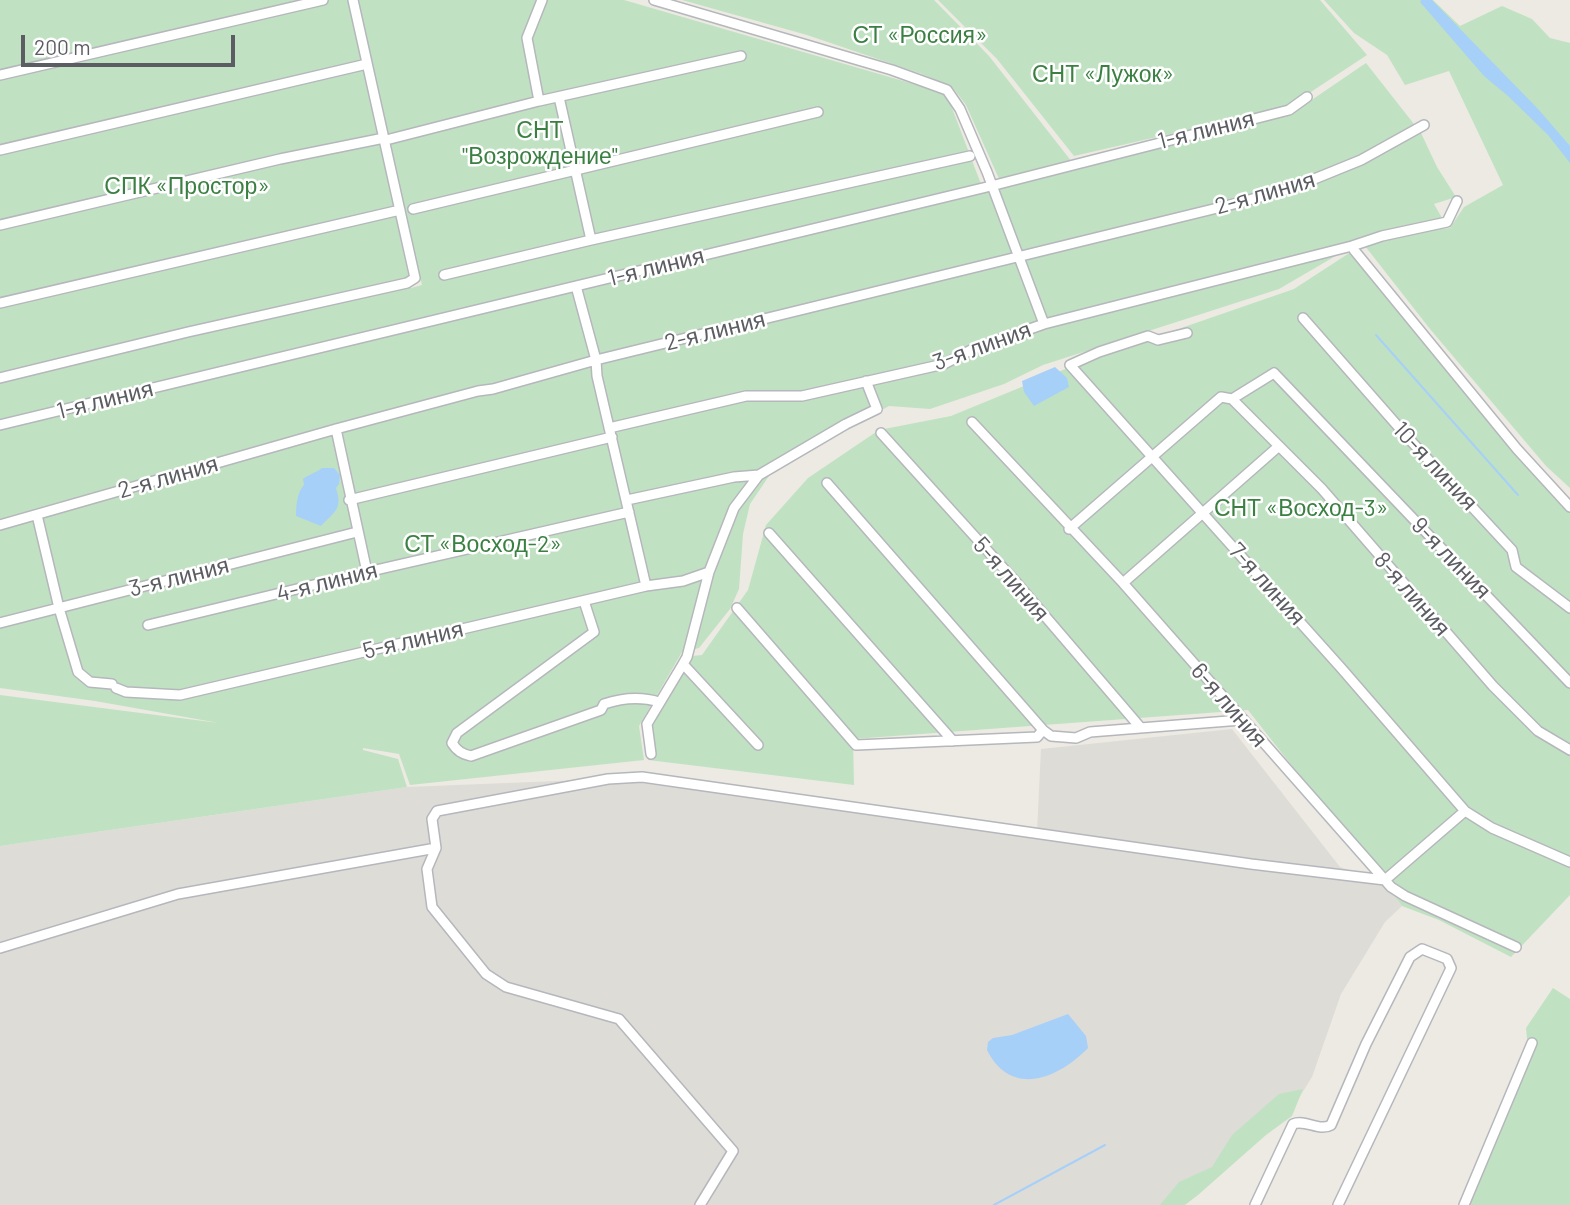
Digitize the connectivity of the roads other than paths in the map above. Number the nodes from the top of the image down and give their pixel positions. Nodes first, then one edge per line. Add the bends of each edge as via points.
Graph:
1 (323, 0) edge
2 (353, 0) edge
3 (542, 0) edge
4 (654, 0) edge
5 (741, 56) dead end
6 (367, 64) junction
7 (0, 75) edge
8 (559, 97) junction
9 (1307, 97) dead end
10 (539, 101) junction
11 (818, 112) dead end
12 (1424, 125) dead end
13 (387, 138) junction
14 (0, 150) edge
15 (970, 156) dead end
16 (575, 170) junction
17 (991, 186) junction
18 (1457, 201) dead end
19 (413, 209) dead end
20 (400, 210) junction
21 (0, 225) edge
22 (591, 240) junction
23 (1353, 248) junction
24 (1019, 257) junction
25 (444, 275) dead end
26 (576, 286) junction
27 (0, 303) edge
28 (1303, 318) dead end
29 (1044, 324) junction
30 (1188, 334) dead end
31 (596, 360) junction
32 (0, 377) edge
33 (866, 381) junction
34 (1232, 399) junction
35 (972, 422) dead end
36 (0, 425) edge
37 (336, 429) junction
38 (610, 432) junction
39 (881, 433) dead end
40 (1279, 446) junction
41 (1153, 455) junction
42 (759, 475) junction
43 (827, 483) dead end
44 (349, 500) junction
45 (627, 500) junction
46 (1570, 507) edge
47 (629, 512) junction
48 (1203, 512) junction
49 (37, 515) junction
50 (0, 525) edge
51 (1069, 529) junction
52 (357, 532) junction
53 (769, 533) dead end
54 (366, 572) junction
55 (709, 572) junction
56 (1123, 583) junction
57 (646, 586) junction
58 (584, 601) junction
59 (1570, 607) edge
60 (59, 608) junction
61 (737, 608) dead end
62 (0, 623) edge
63 (148, 625) dead end
64 (685, 661) junction
65 (1570, 683) edge
66 (659, 702) junction
67 (1241, 720) junction
68 (1140, 727) junction
69 (1043, 730) junction
70 (953, 741) junction
71 (758, 745) dead end
72 (1570, 750) edge
73 (651, 754) dead end
74 (1465, 811) junction
75 (436, 848) junction
76 (1570, 862) edge
77 (1385, 880) junction
78 (1517, 947) dead end
79 (0, 948) edge
80 (1532, 1043) dead end
81 (700, 1205) edge
82 (1255, 1205) edge
83 (1339, 1205) edge
84 (1464, 1205) edge

1 - 7 street
2 - 6 street
3 - 10 street via 527,38
4 - 17 street via 947,90 960,109
5 - 8 street
6 - 13 street
6 - 14 street
8 - 10 street
8 - 16 street
9 - 17 street, 1-я линия via 1289,110
10 - 13 street
11 - 16 street
12 - 24 street, 2-я линия via 1362,160 1297,186
13 - 20 street
13 - 21 street
15 - 22 street
16 - 19 street
16 - 22 street
17 - 24 street
17 - 26 street, 1-я линия
18 - 23 street, 3-я линия via 1447,222 1382,236
20 - 27 street
20 - 32 street via 415,278 407,284
22 - 25 street
23 - 29 street, 3-я линия
23 - 46 street
24 - 29 street
24 - 31 street, 2-я линия
26 - 31 street
26 - 36 street, 1-я линия
28 - 59 street, 10-я линия via 1512,550 1516,567
29 - 33 street, 3-я линия via 944,363
30 - 41 street, 7-я линия via 1158,340 1148,337 1070,365
31 - 37 street, 2-я линия
31 - 38 street
33 - 38 street, 3-я линия via 802,396 746,396
33 - 42 street via 877,409
34 - 40 street, 8-я линия
34 - 41 street via 1220,397
34 - 65 street, 9-я линия via 1274,373
35 - 51 street, 6-я линия
37 - 44 street
37 - 49 street, 2-я линия
38 - 44 street, 3-я линия
38 - 45 street
39 - 68 street, 5-я линия
40 - 48 street
40 - 72 street, 8-я линия via 1493,686 1538,732
41 - 48 street, 7-я линия
41 - 51 street
42 - 45 street
42 - 55 street via 734,508
43 - 69 street
44 - 52 street
45 - 47 street
47 - 54 street, 4-я линия
47 - 57 street
48 - 56 street
48 - 74 street, 7-я линия
49 - 50 street, 2-я линия
49 - 60 street, 5-я линия
51 - 56 street, 6-я линия
52 - 54 street
52 - 60 street, 3-я линия
53 - 70 street
54 - 63 street, 4-я линия
55 - 57 street, 5-я линия
55 - 64 street
56 - 67 street, 6-я линия
57 - 58 street, 5-я линия
58 - 60 street, 5-я линия via 180,695 126,692 90,682 78,672
58 - 66 street via 594,632 457,733 452,743 456,750 471,756 601,710 612,702 636,698
60 - 62 street, 3-я линия
61 - 70 street via 856,745
64 - 66 street
64 - 71 street
66 - 73 street via 647,724
67 - 68 street
67 - 77 street, 6-я линия
68 - 69 street via 1090,732 1076,738 1051,736
69 - 70 street via 1037,737
74 - 76 street, 7-я линия
74 - 77 street
75 - 77 street via 432,819 437,811 608,779 642,777
75 - 79 street via 178,894
75 - 81 street via 427,869 432,907 486,974 506,987 619,1019 733,1151
77 - 78 street, 6-я линия via 1405,896
80 - 84 street
82 - 83 street via 1293,1124 1331,1125 1410,957 1422,949 1447,959 1451,968

